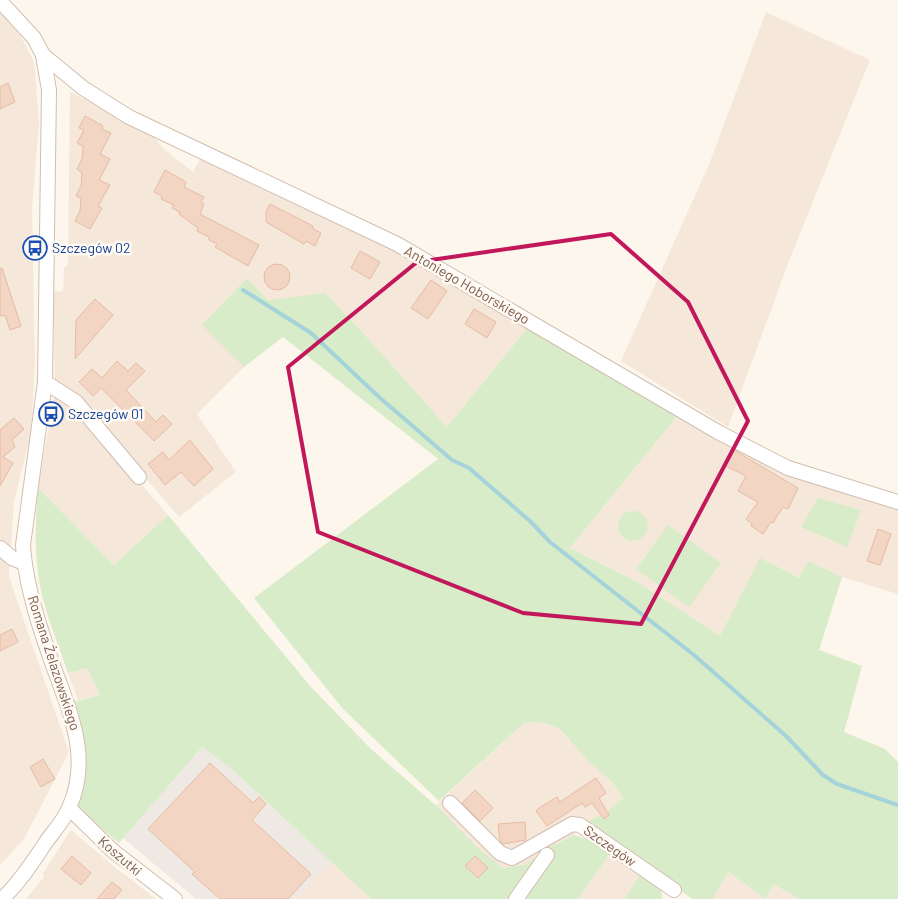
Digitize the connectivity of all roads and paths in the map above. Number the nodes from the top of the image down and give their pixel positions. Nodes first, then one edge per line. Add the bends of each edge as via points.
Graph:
1 (0, 1) edge
2 (42, 55) junction
3 (45, 382) junction
4 (140, 477) dead end
5 (898, 502) edge
6 (0, 548) edge
7 (24, 563) junction
8 (450, 803) dead end
9 (69, 808) junction
10 (547, 855) dead end
11 (674, 890) dead end
12 (2, 899) edge
13 (175, 899) edge
14 (516, 899) edge

1 - 2 street, Romana Żelazowskiego via 34,38
2 - 3 street, Romana Żelazowskiego via 49,90
2 - 5 street, Antoniego Hoborskiego via 83,88 129,117 397,244 718,432 788,468
3 - 4 street via 76,402
3 - 7 street, Romana Żelazowskiego via 23,545
6 - 7 street
7 - 9 street, Romana Żelazowskiego via 48,652 74,722 78,742 80,762
8 - 11 street, Szczegów via 500,853 512,858 572,824 580,825
9 - 12 street, Romana Żelazowskiego
9 - 13 street, Koszutki via 113,852
10 - 14 street

